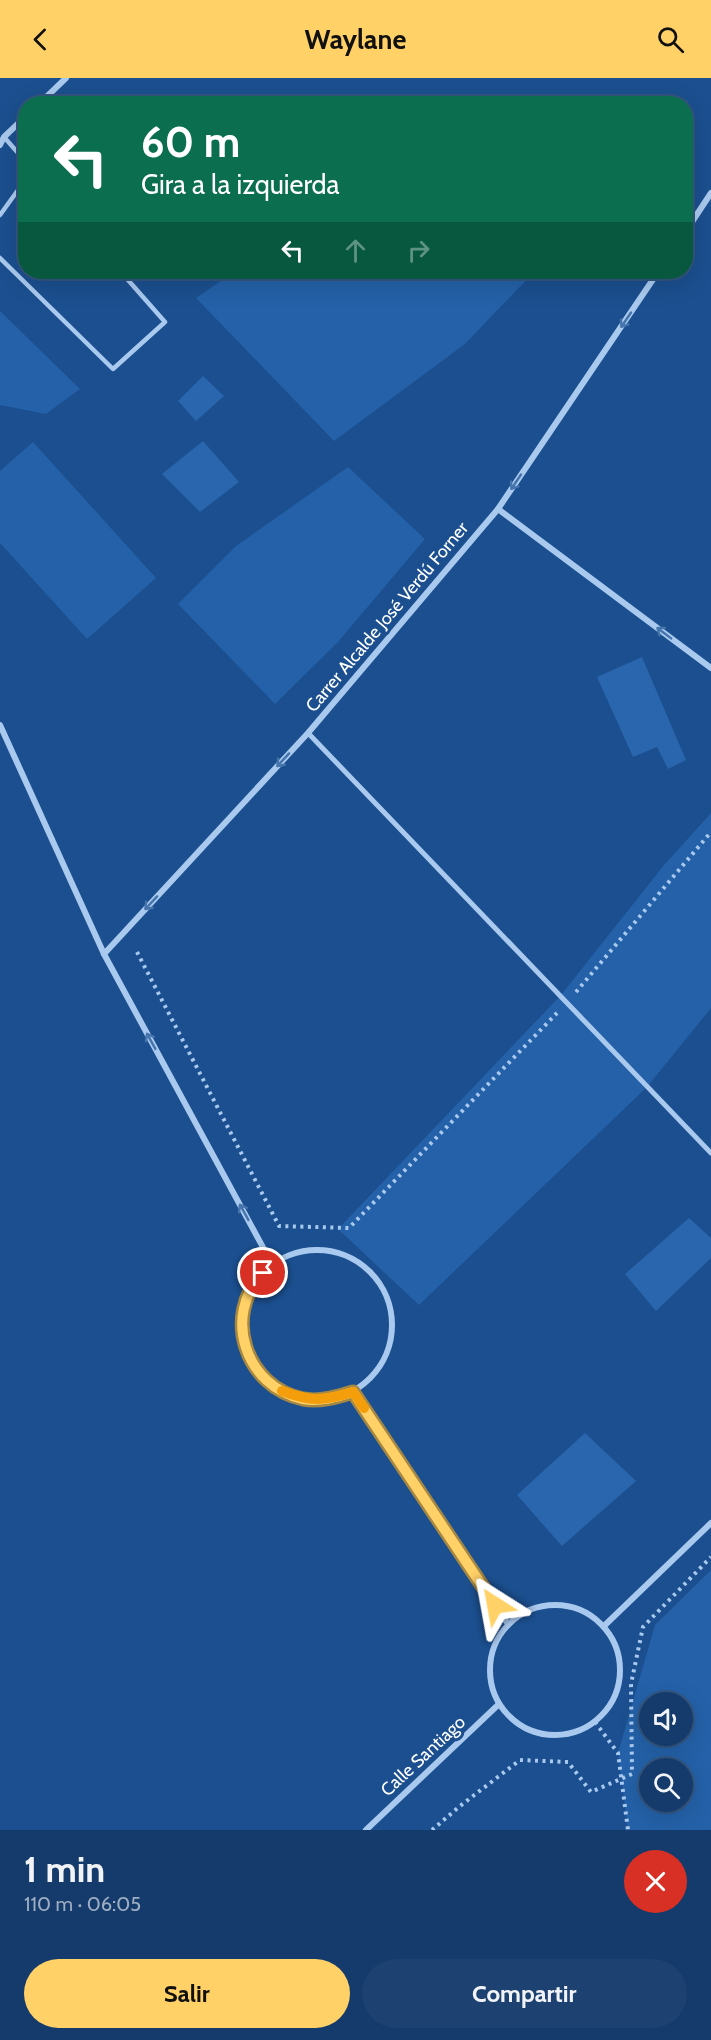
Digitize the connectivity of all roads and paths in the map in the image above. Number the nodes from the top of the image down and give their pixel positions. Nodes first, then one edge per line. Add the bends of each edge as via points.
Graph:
1 (66, 78) edge
2 (47, 96) edge
3 (18, 124) edge
4 (4, 137) junction
5 (0, 145) edge
6 (18, 153) edge
7 (18, 189) edge
8 (711, 193) edge
9 (0, 214) edge
10 (693, 220) edge
11 (0, 258) edge
12 (18, 276) edge
13 (21, 279) edge
14 (127, 279) edge
15 (653, 279) edge
16 (498, 509) junction
17 (711, 668) edge
18 (0, 725) edge
19 (308, 733) junction
20 (711, 832) edge
21 (137, 952) dead end
22 (104, 954) junction
23 (567, 1002) junction
24 (711, 1153) edge
25 (272, 1264) junction
26 (353, 1392) junction
27 (711, 1523) edge
28 (711, 1557) edge
29 (508, 1624) junction
30 (604, 1626) junction
31 (499, 1704) junction
32 (595, 1722) junction
33 (621, 1779) junction
34 (366, 1830) edge
35 (432, 1830) edge
36 (628, 1830) edge

1 - 2 street
3 - 4 street
4 - 5 street
4 - 6 lane
7 - 9 lane
8 - 10 street
11 - 12 lane
13 - 14 lane via 113,369 165,322
15 -> 16 street, Carrer Alcalde José Verdú Forner
17 -> 16 street
16 - 19 street, Carrer Alcalde José Verdú Forner
18 - 22 street
19 -> 22 street, Carrer Alcalde José Verdú Forner
19 - 23 street
20 - 23 path
21 - 23 path via 279,1226 349,1228
25 -> 22 street
23 - 24 street
25 - 26 street via 254,1282 244,1305 241,1329 247,1354 261,1375 288,1394 304,1399 329,1399
25 - 26 street via 294,1252 319,1249 343,1253 365,1265 382,1284 392,1307 393,1332 387,1356 373,1377
26 - 29 street
27 - 30 street
28 - 33 path via 643,1627 631,1684 632,1774
29 - 30 street via 545,1605 567,1605 587,1612
29 - 31 street via 495,1642 489,1663 491,1684
30 - 32 street via 615,1644 620,1665 618,1686 609,1706
31 - 32 street via 513,1721 532,1731 554,1735 575,1732
31 - 34 street, Calle Santiago
32 - 33 path via 618,1753
33 - 35 path via 591,1792 568,1762 520,1760
33 - 36 path

